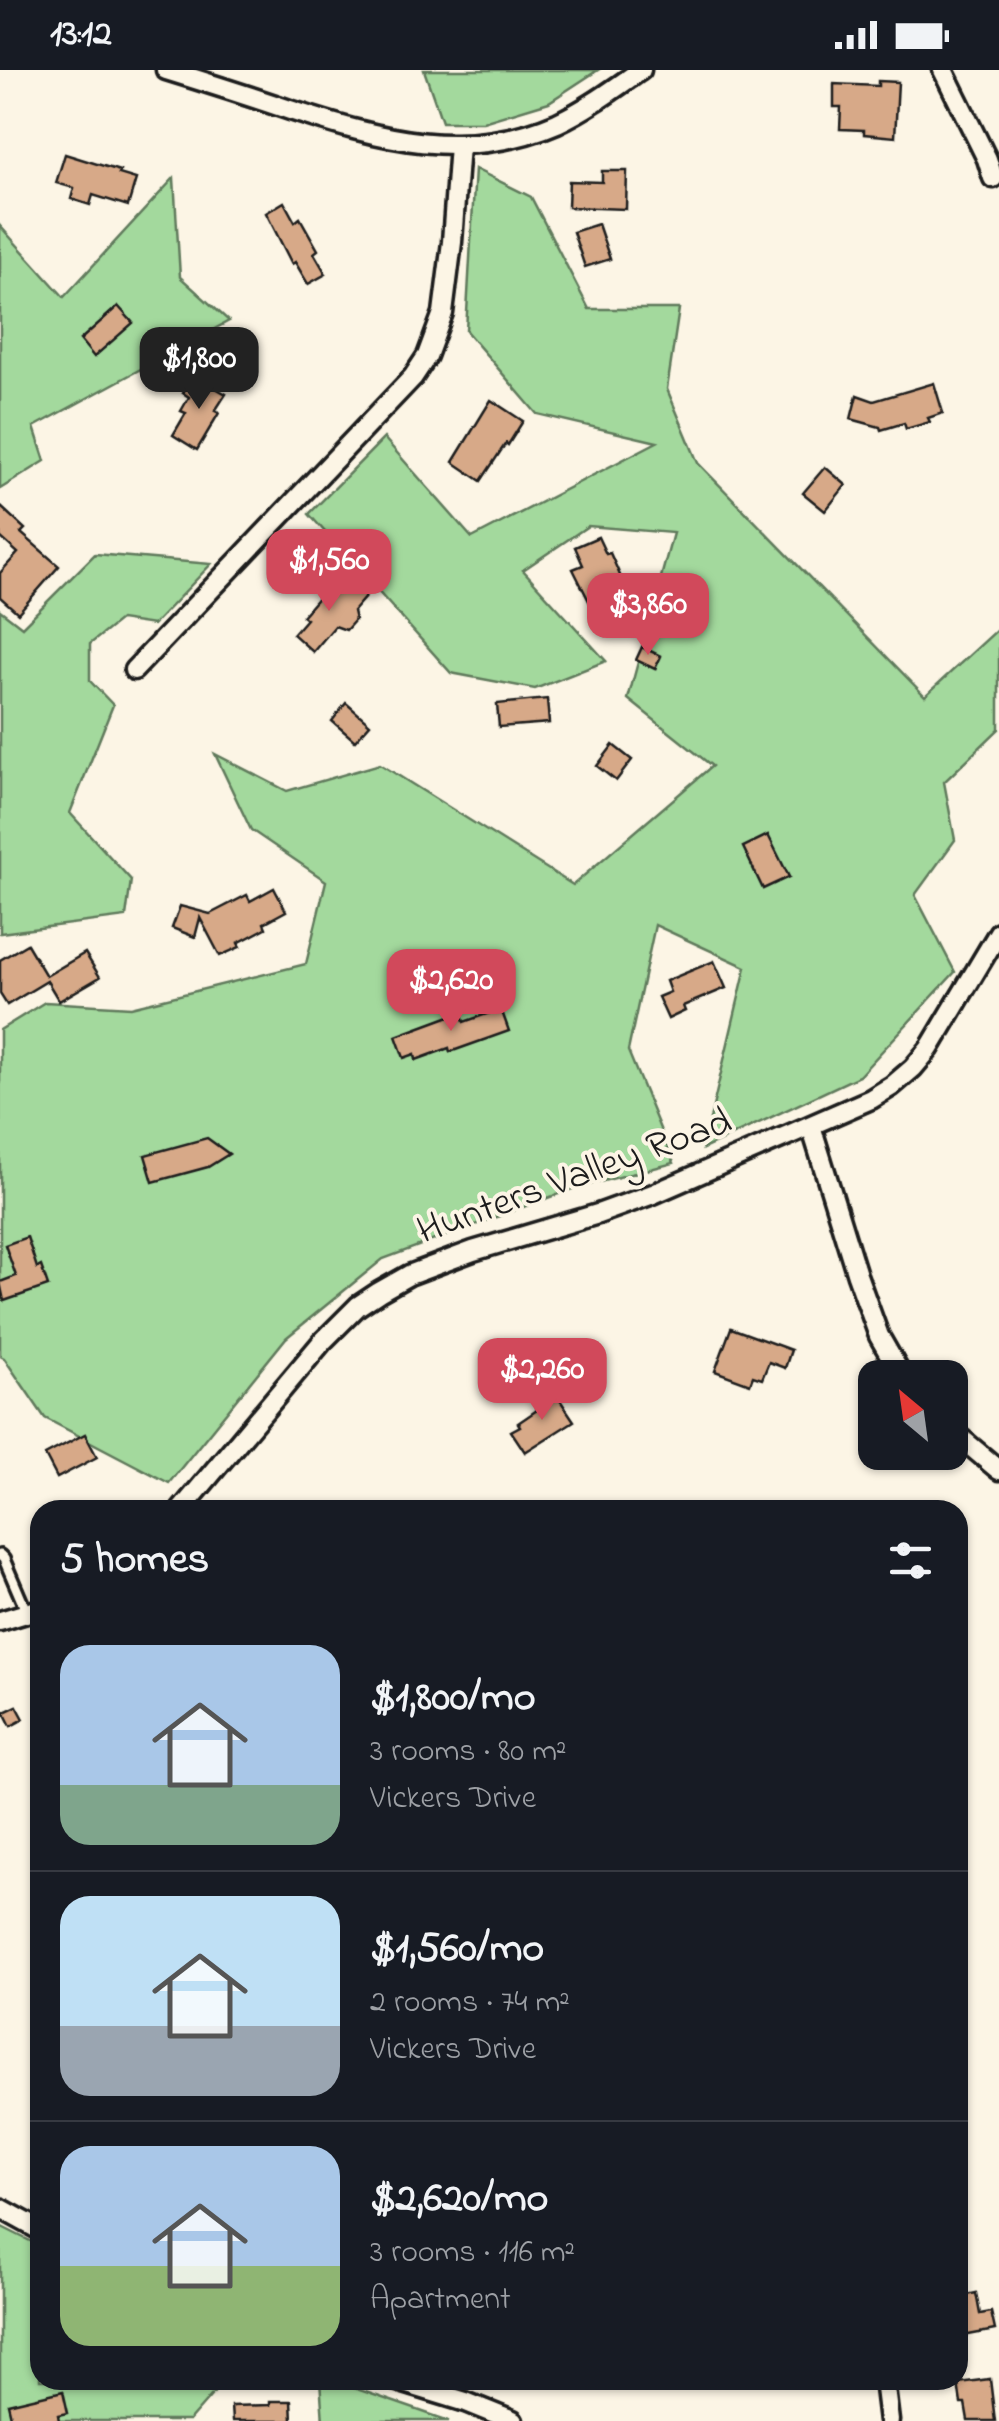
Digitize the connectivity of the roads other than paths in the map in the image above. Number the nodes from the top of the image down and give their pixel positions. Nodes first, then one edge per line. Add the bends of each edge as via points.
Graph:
1 (166, 70) edge
2 (641, 70) edge
3 (944, 70) edge
4 (459, 145) junction
5 (993, 178) dead end
6 (134, 670) dead end
7 (999, 932) edge
8 (811, 1126) junction
9 (893, 1360) edge
10 (968, 1444) edge
11 (999, 1470) edge
12 (190, 1500) edge
13 (0, 1555) edge
14 (30, 1604) edge
15 (30, 1612) edge
16 (0, 1621) edge
17 (0, 2208) edge
18 (30, 2224) edge
19 (427, 2390) edge
20 (885, 2390) edge
21 (513, 2421) edge
22 (889, 2421) edge

1 - 4 street via 351,130
2 - 4 street via 556,123
3 - 5 street
4 - 6 street via 443,313 427,356
7 - 8 street, Hunters Valley Road via 913,1068 871,1099
8 - 9 street via 857,1276
8 - 12 street, Hunters Valley Road via 653,1194 473,1251 379,1292 322,1342
10 - 11 street
13 - 14 lane
15 - 16 street
17 - 18 street
19 - 21 street
20 - 22 street

